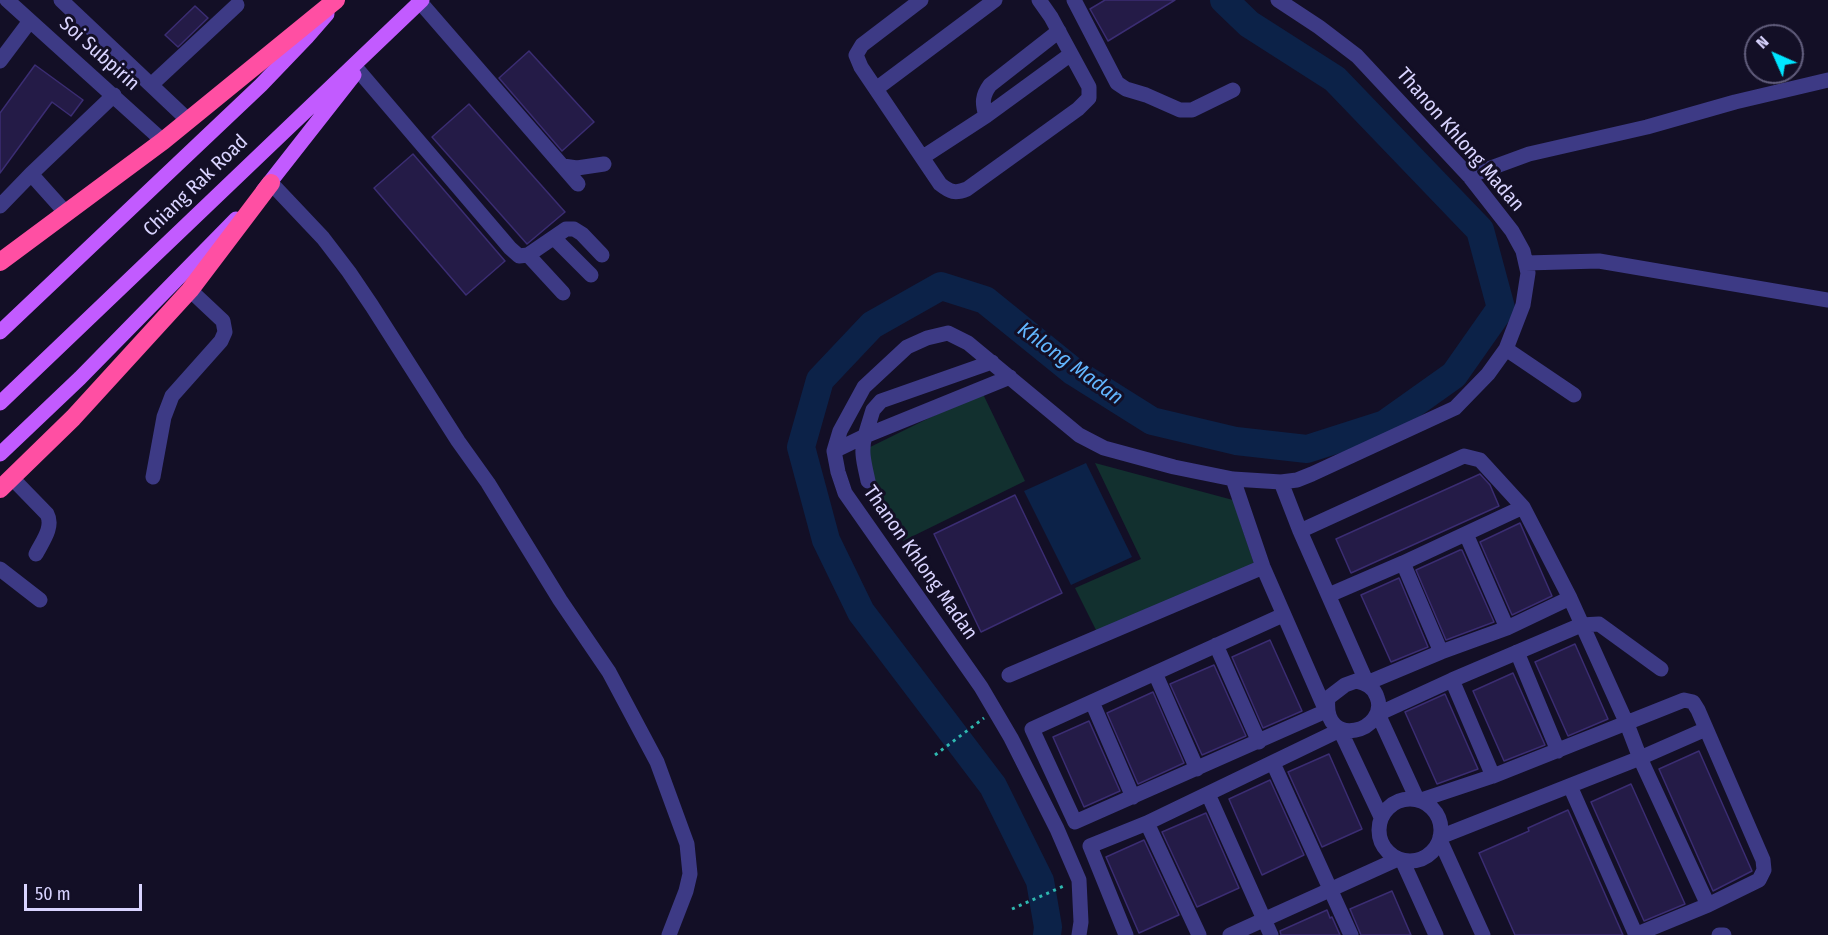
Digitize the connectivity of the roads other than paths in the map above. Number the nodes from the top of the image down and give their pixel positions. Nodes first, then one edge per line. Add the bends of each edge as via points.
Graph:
1 (7, 0) edge
2 (62, 0) edge
3 (338, 0) edge
4 (921, 0) edge
5 (995, 0) edge
6 (1039, 0) edge
7 (1074, 0) edge
8 (1278, 0) edge
9 (421, 1) edge
10 (237, 5) dead end
11 (30, 21) junction
12 (1059, 31) junction
13 (372, 48) junction
14 (1071, 54) junction
15 (0, 61) edge
16 (358, 70) junction
17 (1828, 80) edge
18 (152, 85) junction
19 (876, 89) junction
20 (1233, 90) dead end
21 (114, 95) junction
22 (986, 116) junction
23 (188, 120) junction
24 (163, 141) junction
25 (923, 157) junction
26 (604, 164) dead end
27 (563, 166) junction
28 (31, 174) junction
29 (1469, 176) junction
30 (271, 183) junction
31 (578, 184) dead end
32 (0, 206) edge
33 (66, 213) junction
34 (554, 238) junction
35 (528, 255) junction
36 (602, 255) dead end
37 (0, 262) edge
38 (1526, 263) junction
39 (591, 275) dead end
40 (190, 290) junction
41 (563, 293) dead end
42 (1828, 300) edge
43 (0, 332) edge
44 (1506, 349) junction
45 (992, 362) junction
46 (1010, 377) junction
47 (1574, 395) dead end
48 (0, 403) edge
49 (866, 436) junction
50 (834, 451) junction
51 (0, 454) edge
52 (153, 477) dead end
53 (1233, 479) junction
54 (868, 482) dead end
55 (1281, 482) junction
56 (6, 484) edge
57 (1523, 507) junction
58 (1300, 531) junction
59 (1466, 534) junction
60 (36, 554) dead end
61 (1402, 563) junction
62 (1263, 567) junction
63 (0, 569) edge
64 (1329, 595) junction
65 (1570, 598) junction
66 (40, 600) dead end
67 (1283, 615) junction
68 (1581, 625) junction
69 (1507, 628) junction
70 (1216, 645) junction
71 (1441, 652) junction
72 (1517, 652) junction
73 (1661, 669) dead end
74 (1155, 673) junction
75 (1009, 675) dead end
76 (1452, 680) junction
77 (1367, 683) junction
78 (1092, 702) junction
79 (1326, 711) junction
80 (1378, 714) junction
81 (1627, 724) junction
82 (1706, 729) junction
83 (1340, 730) junction
84 (1259, 742) junction
85 (1558, 751) junction
86 (1640, 758) junction
87 (1273, 763) junction
88 (1197, 769) junction
89 (1493, 776) junction
90 (1570, 786) junction
91 (1208, 794) junction
92 (1133, 797) junction
93 (1419, 800) junction
94 (1381, 817) junction
95 (1146, 823) junction
96 (1440, 838) junction
97 (1400, 859) junction
98 (1331, 890) junction
99 (1708, 905) junction
100 (1264, 920) junction
101 (669, 935) edge
102 (1079, 935) edge
103 (1126, 935) edge
104 (1199, 935) edge
105 (1230, 935) edge
106 (1271, 935) edge
107 (1351, 935) edge
108 (1436, 935) edge
109 (1483, 935) edge
110 (1635, 935) edge
111 (1719, 935) edge
112 (1724, 935) edge

1 - 11 street, Soi Subpirin
2 - 18 street
3 - 23 highway
3 - 43 main road, Chiang Rak Road via 261,85
4 - 19 street via 862,45 856,56
5 - 19 street
6 - 12 street
7 - 20 street via 1117,83 1126,89 1180,110 1192,110
8 - 29 street, Thanon Khlong Madan via 1357,56
9 - 13 main road, Chiang Rak Road
9 - 27 street
10 - 18 street
11 - 15 street
11 - 21 street, Soi Subpirin
12 - 14 street
12 - 22 street via 990,85 983,94
13 - 16 main road
13 - 48 main road, Chiang Rak Road
14 - 22 street
14 - 25 street via 1089,87 1089,98 967,189 949,191
16 - 30 main road
16 - 35 street via 510,248 519,256
17 - 29 street via 1529,154
18 - 23 street
19 - 25 street
21 - 24 street, Soi Subpirin
21 - 28 street
22 - 25 street
23 - 24 highway
24 - 33 highway
26 - 27 street
27 - 31 street
28 - 32 street
28 - 33 street
29 - 38 street, Thanon Khlong Madan via 1512,231
30 - 40 highway
30 - 51 main road
30 - 101 street via 323,238 355,280 609,672 657,762 687,844 690,874
33 - 37 highway
34 - 35 street
34 - 36 street via 566,229 574,229
34 - 39 street
35 - 41 street
38 - 42 street via 1599,261
38 - 44 street, Thanon Khlong Madan via 1523,305
40 - 52 street via 223,321 225,332 172,396
40 - 56 highway via 73,418
44 - 47 street
44 - 55 street, Thanon Khlong Madan via 1455,408 1312,474
45 - 46 street, Thanon Khlong Madan
45 - 49 street via 881,401 873,410
45 - 50 street, Thanon Khlong Madan via 948,333 908,347 864,387 840,431
46 - 49 street
46 - 53 street, Thanon Khlong Madan via 1079,435 1104,448
49 - 50 street
49 - 54 street via 862,444
50 - 102 street, Thanon Khlong Madan via 845,493 981,687 1011,738 1079,880
53 - 55 street, Thanon Khlong Madan
53 - 62 street
55 - 58 street
56 - 60 street via 50,519
57 - 58 street via 1480,460 1464,456
57 - 59 street
57 - 65 street
58 - 64 street
59 - 61 street
59 - 69 street
61 - 64 street
61 - 71 street
62 - 67 street
62 - 75 street
63 - 66 street
64 - 77 street
65 - 68 street
65 - 69 street
67 - 70 street
67 - 79 street
68 - 72 street
68 - 73 street via 1599,624
68 - 81 street
69 - 71 street
70 - 74 street
70 - 84 street
71 - 77 street
72 - 76 street
72 - 85 street
74 - 78 street
74 - 88 street
76 - 80 street
76 - 89 street
77 - 79 street via 1356,681 1333,692
77 - 80 street via 1376,693
78 - 92 street
78 - 92 street via 1032,729 1075,822
79 - 83 street
79 - 84 street
80 - 83 street via 1367,726
80 - 93 street
81 - 82 street via 1684,700 1693,702
81 - 85 street
81 - 86 street
82 - 86 street
82 - 99 street via 1764,870 1759,880
83 - 87 street
83 - 94 street
84 - 88 street
85 - 89 street
86 - 90 street
86 - 99 street
87 - 91 street
87 - 98 street
88 - 92 street
89 - 93 street
90 - 96 street
90 - 110 street
91 - 95 street
91 - 100 street
93 - 94 street via 1402,799
93 - 96 street via 1429,805 1440,819
94 - 97 street via 1380,840 1384,848
95 - 103 street via 1090,846
95 - 104 street
96 - 97 street via 1425,858
96 - 109 street
97 - 98 street
97 - 108 street
98 - 100 street
98 - 107 street
99 - 110 street
100 - 105 street
100 - 106 street
111 - 112 street

